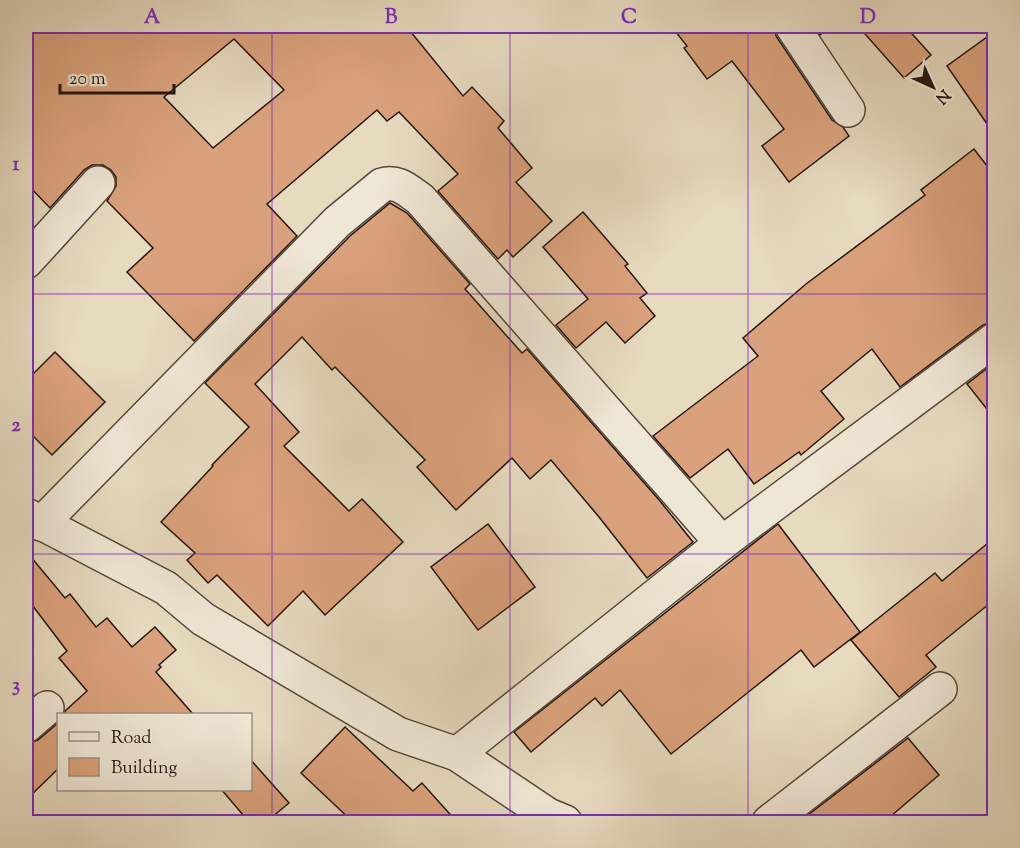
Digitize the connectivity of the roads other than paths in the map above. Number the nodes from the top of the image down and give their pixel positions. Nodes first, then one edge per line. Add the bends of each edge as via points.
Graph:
1 (792, 26) edge
2 (848, 110) dead end
3 (98, 183) dead end
4 (26, 262) edge
5 (994, 340) edge
6 (33, 519) edge
7 (722, 543) junction
8 (940, 689) dead end
9 (457, 754) junction
10 (565, 822) edge
11 (769, 822) edge

1 - 2 street
3 - 4 street
5 - 7 street
6 - 7 street via 337,222 391,182 420,199
6 - 9 street via 166,588 203,619 398,734
7 - 9 street
8 - 11 street
9 - 10 street via 548,815

